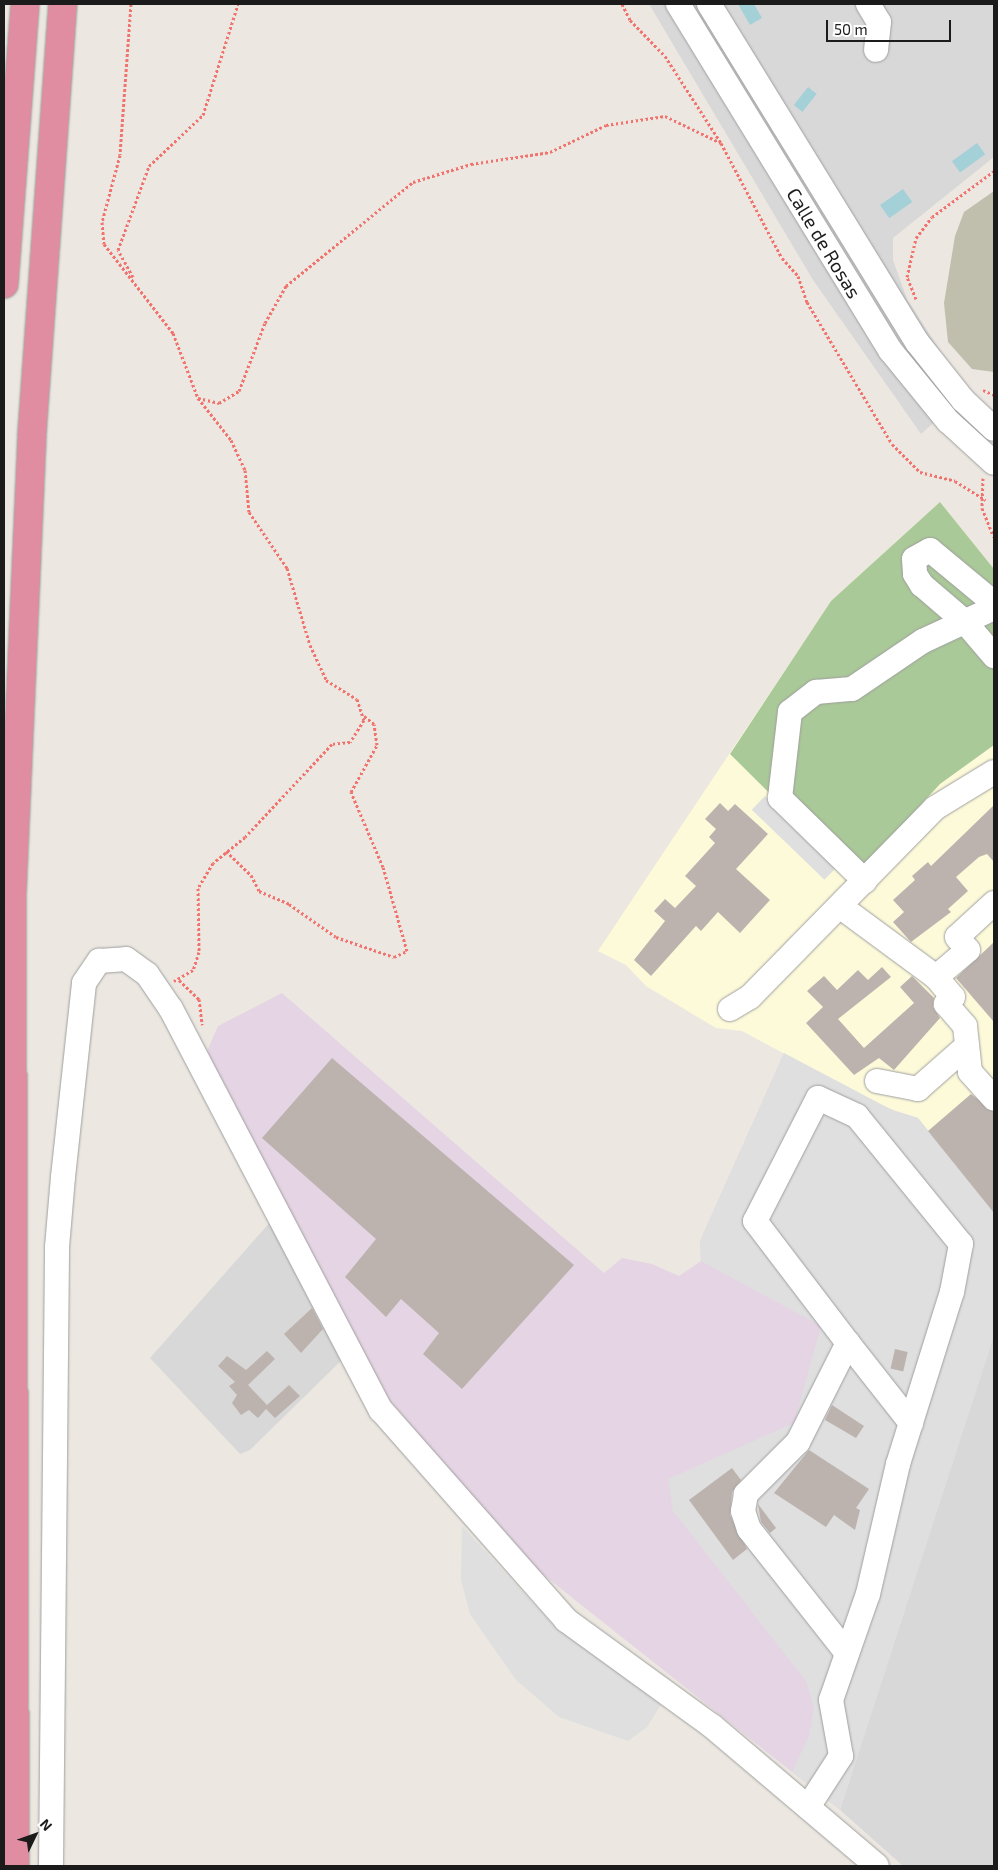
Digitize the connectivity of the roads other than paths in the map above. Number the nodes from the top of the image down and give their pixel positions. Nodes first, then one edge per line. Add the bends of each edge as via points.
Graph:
1 (25, 4) edge
2 (63, 4) edge
3 (678, 4) edge
4 (709, 4) edge
5 (868, 4) edge
6 (876, 50) dead end
7 (4, 284) edge
8 (994, 429) edge
9 (988, 457) edge
10 (994, 603) edge
11 (994, 608) edge
12 (965, 622) junction
13 (994, 656) edge
14 (994, 772) edge
15 (865, 880) junction
16 (994, 903) edge
17 (841, 907) junction
18 (936, 977) junction
19 (730, 1009) dead end
20 (967, 1046) junction
21 (877, 1081) dead end
22 (994, 1099) edge
23 (848, 1343) junction
24 (911, 1423) junction
25 (847, 1653) junction
26 (808, 1807) junction
27 (16, 1866) edge
28 (52, 1866) edge
29 (878, 1866) edge

1 - 7 highway
2 - 27 highway via 32,432 12,893
3 - 9 street, Calle de Rosas via 890,350 948,421
4 - 8 street, Calle de Rosas via 917,342 963,400
5 - 6 street via 879,22
10 - 12 street via 930,550 920,554 914,559 915,574
11 - 12 street
12 - 13 street
12 - 15 street via 923,641 852,689 816,692 790,712 780,798
14 - 15 street via 934,808
15 - 17 street
16 - 18 street via 957,937 968,950
17 - 18 street
17 - 19 street via 750,997
18 - 20 street via 953,997 946,1004 965,1026
20 - 21 street via 918,1089
20 - 22 street via 970,1072
23 - 24 street
23 - 24 street via 755,1222 818,1098 857,1116 960,1244 952,1292
23 - 25 street via 798,1442 746,1494 743,1511 749,1529
24 - 25 street via 868,1594
25 - 26 street via 831,1700 841,1756
26 - 28 street via 712,1726 566,1620 381,1410 226,1112 153,983 126,959 99,961 84,983 78,1020 57,1247
26 - 29 street

